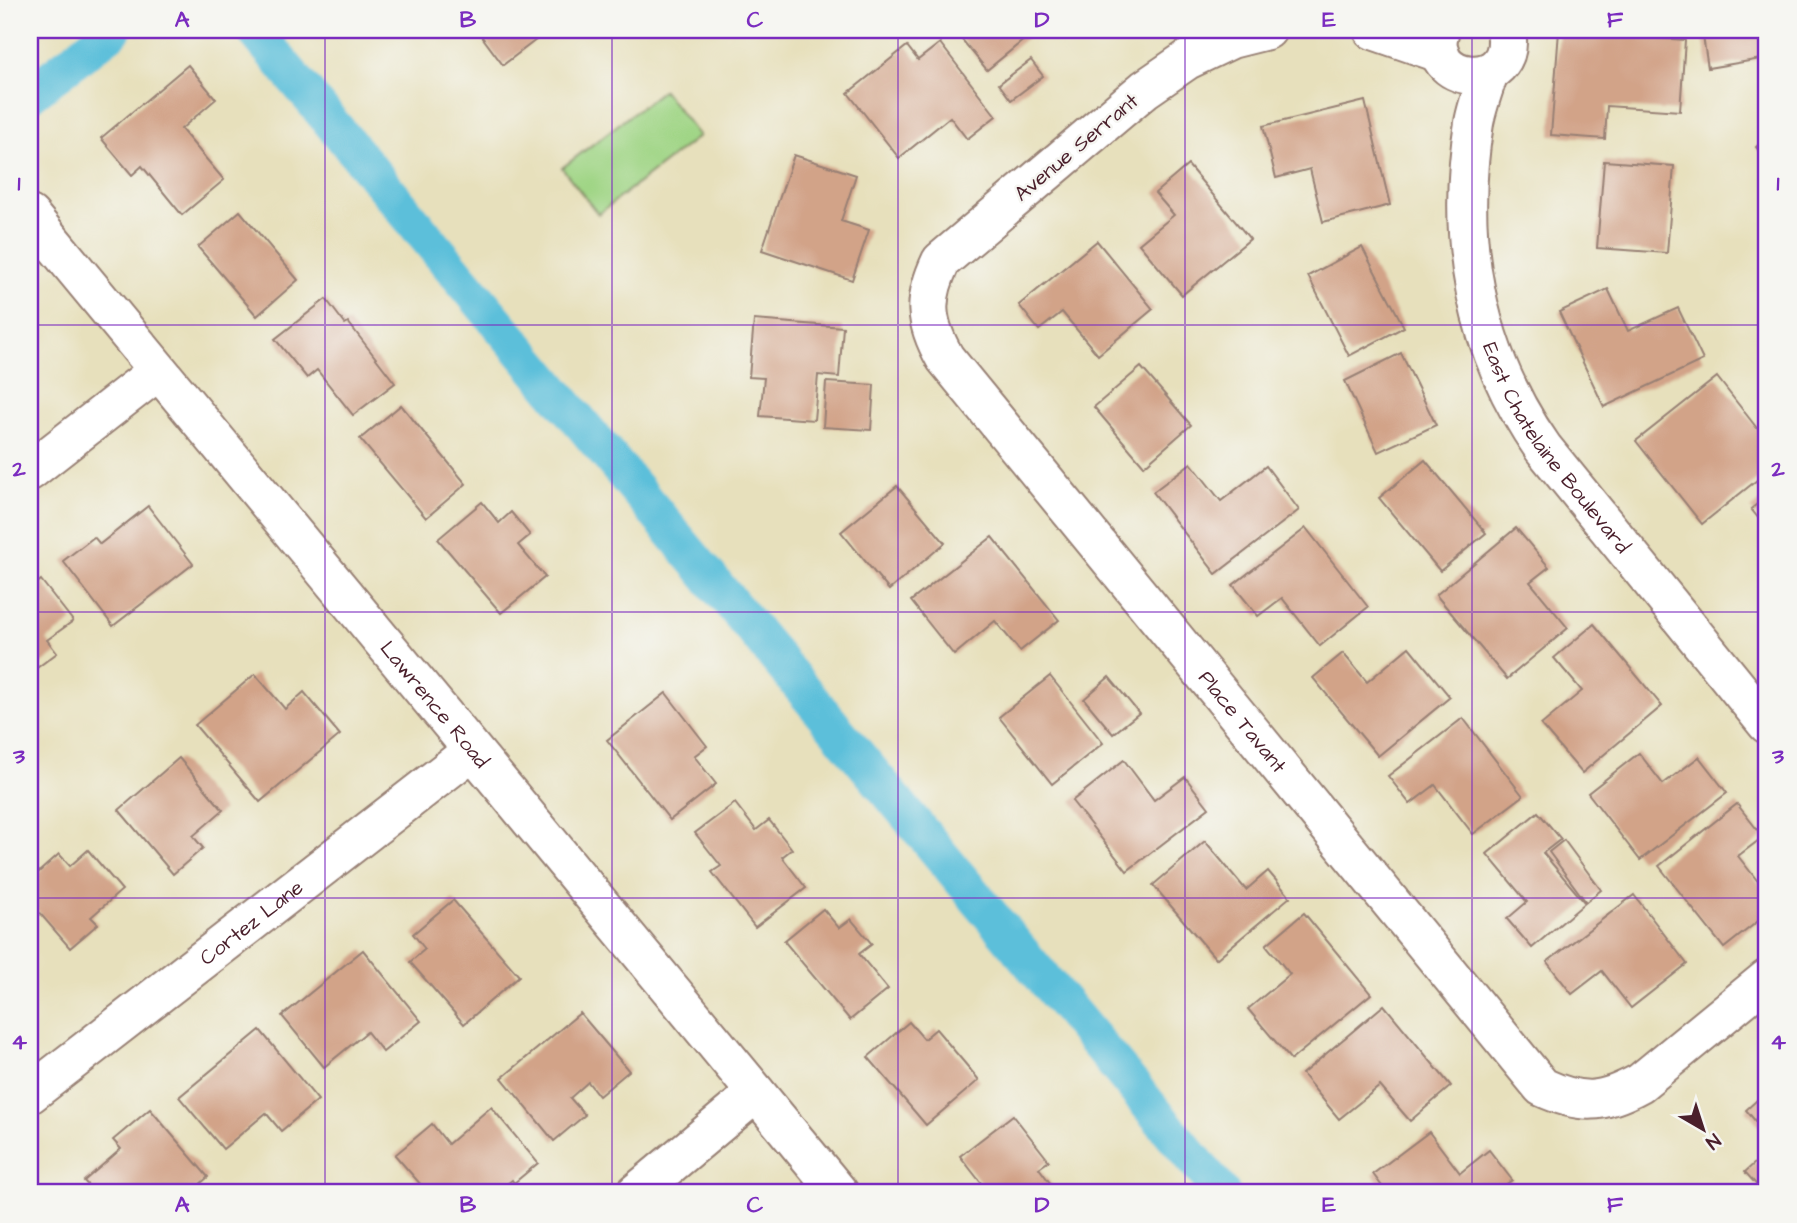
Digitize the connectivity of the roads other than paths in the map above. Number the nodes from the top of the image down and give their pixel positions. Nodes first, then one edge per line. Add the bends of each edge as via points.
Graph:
1 (1268, 30) edge
2 (1373, 30) edge
3 (1506, 30) edge
4 (1457, 57) edge
5 (30, 215) edge
6 (927, 310) joint
7 (159, 371) junction
8 (30, 471) edge
9 (1767, 724) edge
10 (472, 751) junction
11 (1767, 979) edge
12 (756, 1093) junction
13 (30, 1094) edge
14 (636, 1193) edge
15 (839, 1193) edge

1 - 6 street, Avenue Serrant via 1231,39 1187,60 1145,89 941,261 930,284
2 - 4 street
3 - 4 street via 1508,42 1499,64
4 - 9 street, East Chatelaine Boulevard via 1474,121 1467,205 1469,263 1481,319 1500,373 1543,447
5 - 7 street, Lawrence Road
6 - 11 street, Place Tavant via 932,336 945,358 1542,1087 1565,1098 1591,1101 1616,1096 1640,1083
7 - 8 street
7 - 10 street, Lawrence Road
10 - 12 street, Lawrence Road
10 - 13 street, Cortez Lane
12 - 14 street
12 - 15 street, Lawrence Road

